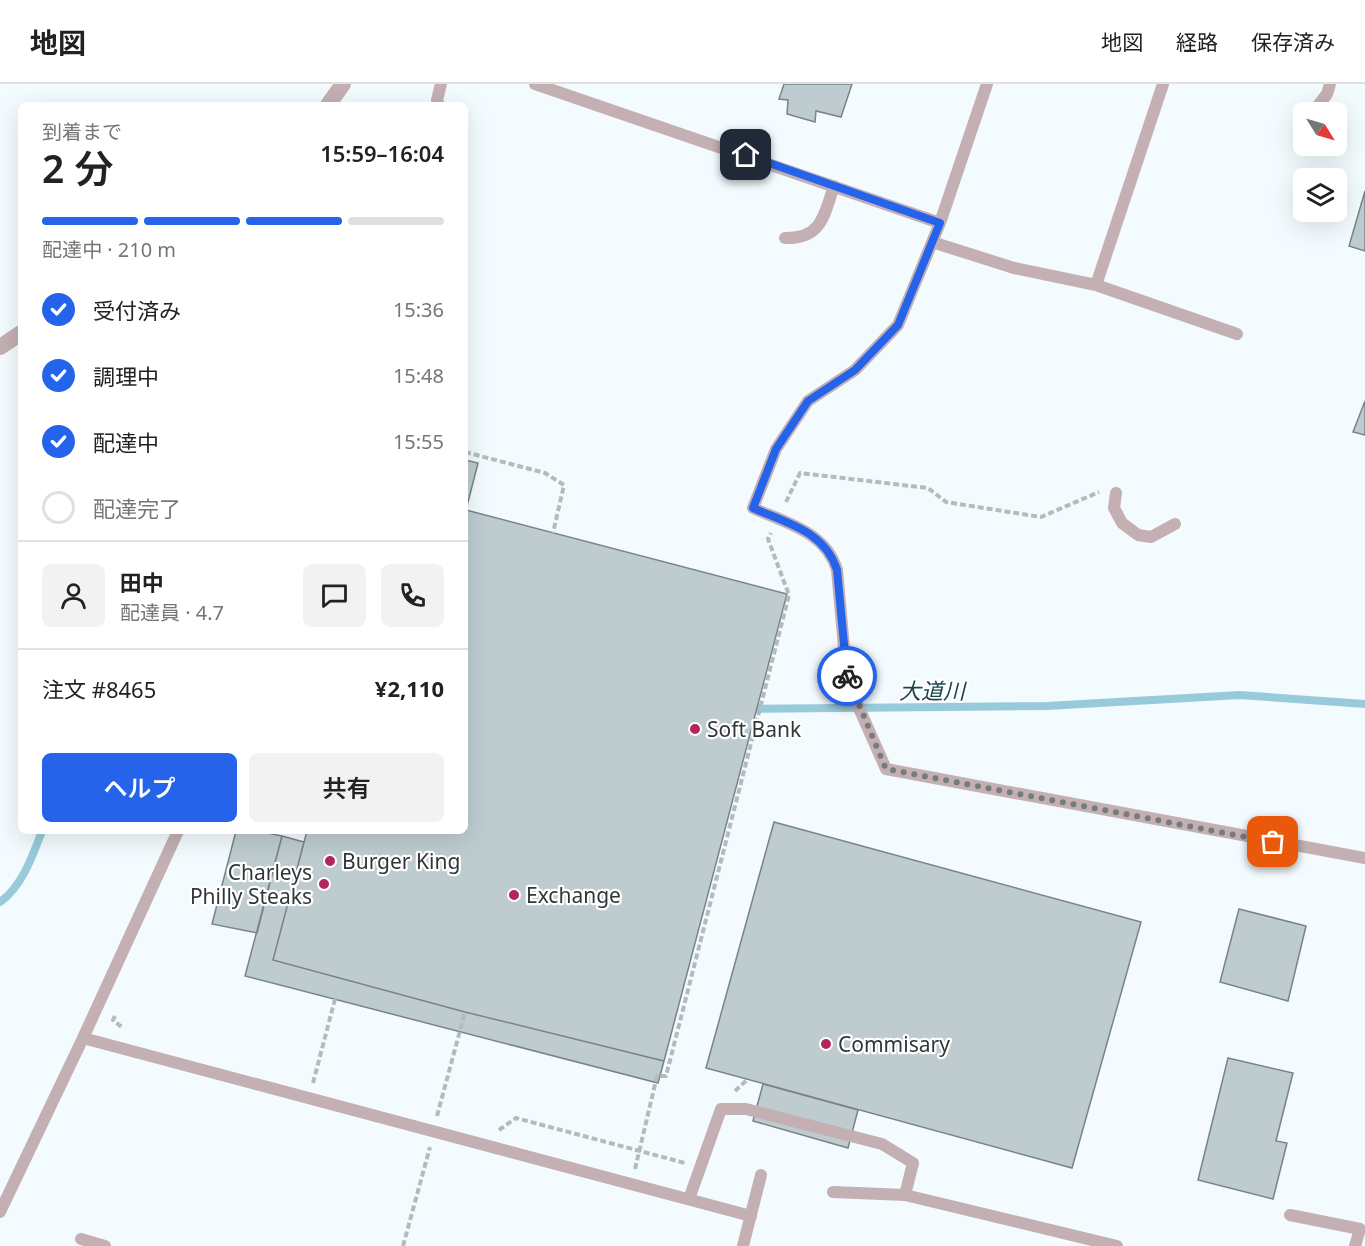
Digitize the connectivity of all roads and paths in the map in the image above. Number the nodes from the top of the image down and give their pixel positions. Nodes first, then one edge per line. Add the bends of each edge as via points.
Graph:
1 (343, 84) edge
2 (441, 84) edge
3 (535, 84) edge
4 (987, 84) edge
5 (1163, 84) edge
6 (1330, 84) edge
7 (330, 102) edge
8 (438, 102) edge
9 (1321, 102) edge
10 (834, 186) junction
11 (940, 223) junction
12 (785, 238) dead end
13 (932, 242) junction
14 (1096, 285) junction
15 (1238, 334) dead end
16 (18, 335) edge
17 (0, 346) edge
18 (468, 453) edge
19 (1112, 491) joint
20 (778, 519) junction
21 (1175, 524) dead end
22 (553, 533) dead end
23 (177, 834) edge
24 (1365, 858) edge
25 (335, 999) dead end
26 (83, 1038) junction
27 (748, 1079) dead end
28 (725, 1093) dead end
29 (309, 1099) junction
30 (437, 1119) dead end
31 (447, 1121) dead end
32 (489, 1128) dead end
33 (639, 1152) junction
34 (690, 1152) dead end
35 (761, 1175) dead end
36 (632, 1184) junction
37 (833, 1192) dead end
38 (905, 1195) junction
39 (689, 1199) junction
40 (0, 1212) edge
41 (1290, 1215) dead end
42 (751, 1216) junction
43 (81, 1239) dead end
44 (105, 1246) edge
45 (743, 1246) edge
46 (1113, 1246) edge
47 (1355, 1246) edge

1 - 7 street
2 - 8 lane
3 - 10 lane
4 - 11 lane
5 - 14 lane
6 - 9 lane
10 - 11 lane
10 - 12 lane via 814,231 801,238
11 - 13 lane
13 - 14 lane via 1014,268
13 - 20 lane via 898,325 855,370 808,401 776,449 753,508
14 - 15 lane
16 - 17 street
18 - 22 path via 545,473 564,485
19 - 20 path via 1041,517 946,502 928,488 800,473
19 - 21 lane via 1114,508 1122,523 1138,535 1151,537
20 - 24 lane via 812,534 832,554 848,681 886,769
20 - 33 path via 768,539 789,594 666,1077 657,1076
23 - 26 lane
25 - 29 path
26 - 29 lane
26 - 40 lane
27 - 28 path via 735,1092
29 - 36 lane
30 - 31 path
32 - 33 path via 499,1130 516,1118
33 - 34 path via 687,1164
33 - 36 path
35 - 42 lane
36 - 39 lane
37 - 38 lane
38 - 39 lane via 912,1163 882,1144 746,1109 721,1109
38 - 46 lane
39 - 42 lane
41 - 47 lane via 1360,1229
42 - 45 lane
43 - 44 lane

